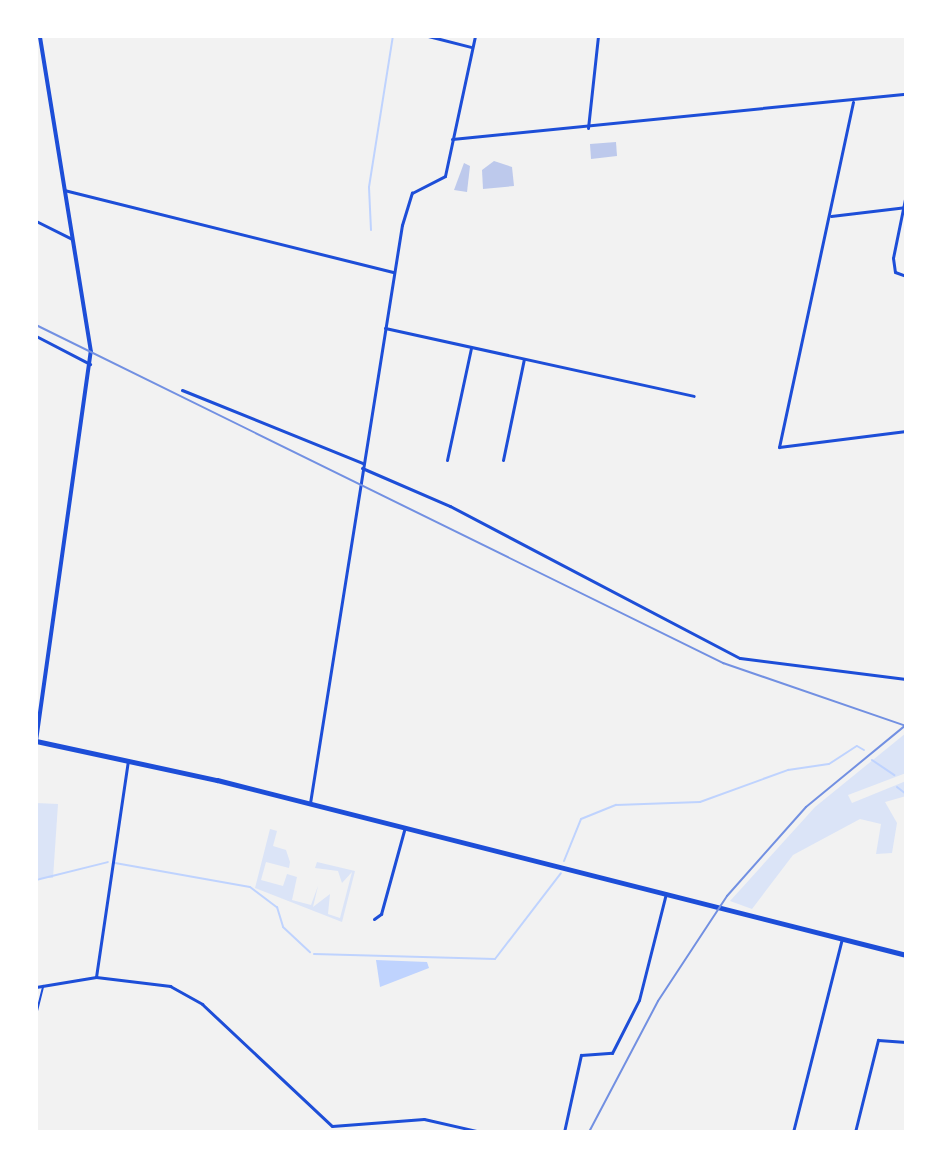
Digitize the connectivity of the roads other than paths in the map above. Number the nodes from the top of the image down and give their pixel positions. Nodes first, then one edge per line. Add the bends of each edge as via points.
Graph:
1 (40, 36) edge
2 (428, 36) edge
3 (475, 36) edge
4 (598, 36) edge
5 (473, 47) junction
6 (906, 94) edge
7 (853, 102) junction
8 (588, 128) junction
9 (452, 139) junction
10 (64, 190) junction
11 (906, 194) edge
12 (904, 207) edge
13 (831, 216) junction
14 (36, 221) edge
15 (73, 240) junction
16 (394, 272) junction
17 (904, 276) edge
18 (384, 328) junction
19 (36, 336) edge
20 (471, 348) junction
21 (524, 359) junction
22 (90, 364) junction
23 (182, 390) dead end
24 (694, 396) dead end
25 (906, 431) edge
26 (447, 460) dead end
27 (503, 460) dead end
28 (363, 465) junction
29 (906, 679) edge
30 (36, 741) edge
31 (128, 760) junction
32 (310, 803) junction
33 (405, 827) junction
34 (666, 893) junction
35 (374, 919) dead end
36 (842, 938) junction
37 (906, 955) edge
38 (96, 977) junction
39 (43, 985) junction
40 (36, 987) edge
41 (36, 1015) edge
42 (906, 1042) edge
43 (365, 1130) edge
44 (481, 1132) edge
45 (564, 1132) edge
46 (793, 1132) edge
47 (855, 1132) edge

1 - 10 street
2 - 5 street
3 - 5 street
4 - 8 street
5 - 9 street
6 - 7 street
7 - 8 street
7 - 13 street
8 - 9 street
9 - 16 street via 445,176 410,196
10 - 15 street
10 - 16 street
11 - 12 street
12 - 13 street
12 - 17 street via 893,258
13 - 25 street via 779,447
14 - 15 street
15 - 22 street
16 - 18 street
18 - 20 street
18 - 28 street
19 - 22 street
20 - 21 street
20 - 26 street
21 - 24 street
21 - 27 street
22 - 30 street
23 - 28 street
28 - 29 street via 740,658
28 - 32 street
30 - 31 main road
31 - 32 main road
31 - 38 street
32 - 33 main road
33 - 34 main road
33 - 35 street via 381,914
34 - 36 main road
34 - 45 street via 639,1000 612,1053 581,1055
36 - 37 main road
36 - 46 street
38 - 39 street
38 - 43 street via 186,993 323,1121
39 - 40 street
39 - 41 lane
42 - 47 street via 878,1040
43 - 44 street via 424,1119

